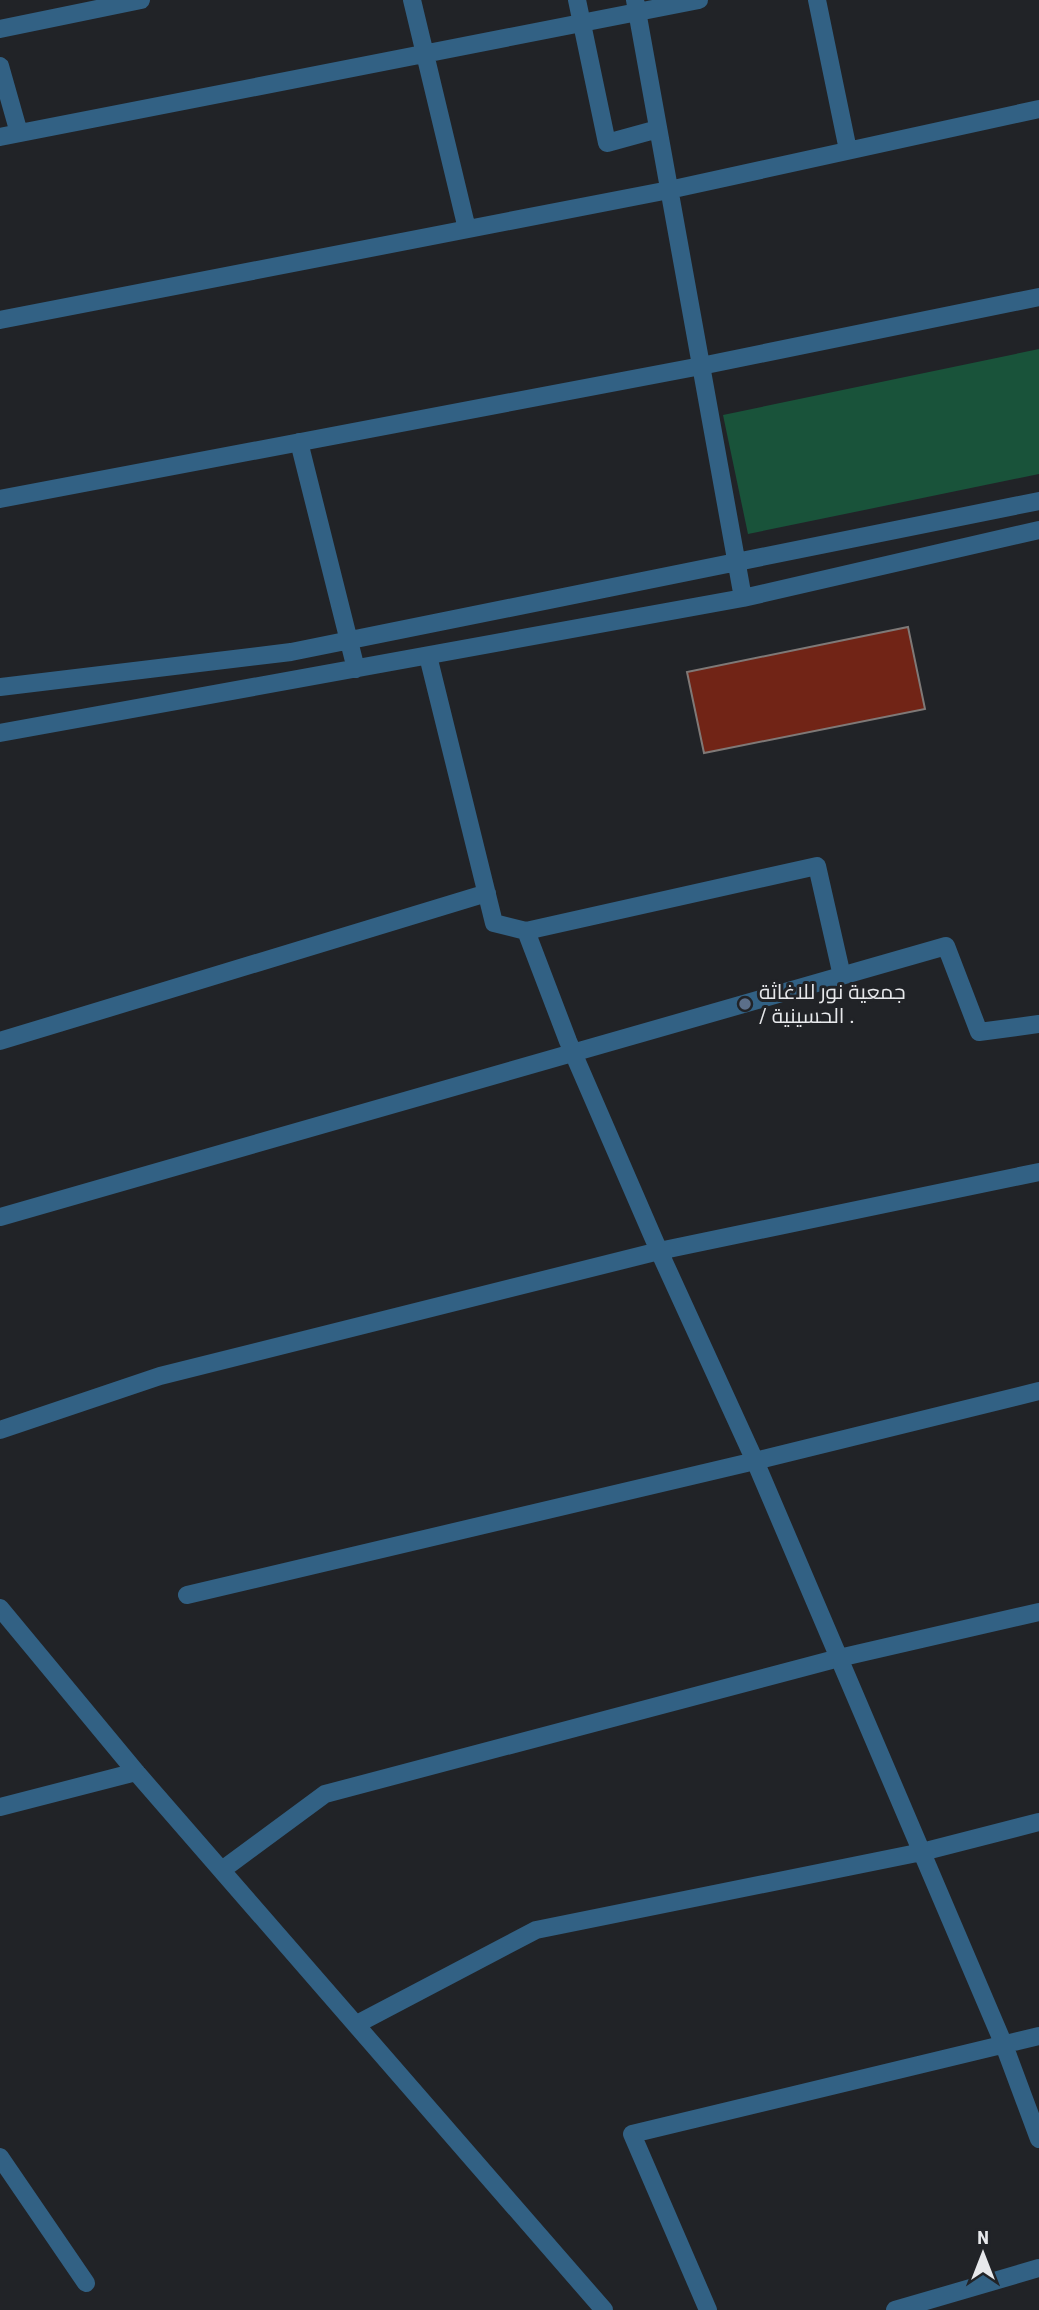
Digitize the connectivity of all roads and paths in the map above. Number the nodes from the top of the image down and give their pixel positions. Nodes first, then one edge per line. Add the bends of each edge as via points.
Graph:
1 (141, 0) edge
2 (412, 0) edge
3 (577, 0) edge
4 (699, 0) edge
5 (817, 0) edge
6 (636, 6) edge
7 (582, 23) junction
8 (0, 29) edge
9 (426, 54) junction
10 (0, 66) edge
11 (1039, 109) edge
12 (658, 130) junction
13 (19, 133) junction
14 (0, 137) edge
15 (848, 150) junction
16 (669, 190) junction
17 (467, 229) junction
18 (1039, 297) edge
19 (0, 320) edge
20 (701, 366) junction
21 (299, 442) junction
22 (0, 499) edge
23 (1039, 501) edge
24 (1039, 530) edge
25 (737, 562) junction
26 (743, 597) junction
27 (349, 641) junction
28 (428, 656) junction
29 (356, 669) junction
30 (0, 687) edge
31 (0, 733) edge
32 (486, 893) junction
33 (526, 931) junction
34 (842, 976) junction
35 (1039, 1024) edge
36 (0, 1041) edge
37 (575, 1054) junction
38 (1039, 1172) edge
39 (0, 1217) edge
40 (659, 1251) junction
41 (1039, 1391) edge
42 (0, 1430) edge
43 (755, 1461) junction
44 (187, 1595) dead end
45 (0, 1608) edge
46 (1039, 1612) edge
47 (839, 1658) junction
48 (136, 1772) junction
49 (0, 1807) edge
50 (1039, 1822) edge
51 (922, 1852) junction
52 (222, 1870) junction
53 (357, 2025) junction
54 (1039, 2036) edge
55 (1004, 2045) junction
56 (1039, 2139) edge
57 (0, 2157) edge
58 (1039, 2268) edge
59 (86, 2283) dead end
60 (604, 2310) edge
61 (708, 2310) edge
62 (895, 2310) edge

1 - 8 street
2 - 9 street
3 - 7 street
4 - 6 street
5 - 15 street
6 - 7 street
6 - 12 street
7 - 9 street
7 - 12 street via 607,143
9 - 13 street
9 - 17 street
10 - 13 street
11 - 15 street
12 - 16 street
13 - 14 street
15 - 16 street
16 - 17 street
16 - 20 street
17 - 19 street
18 - 20 street
20 - 21 street
20 - 25 street
21 - 22 street
21 - 27 street
23 - 25 street
24 - 26 street
25 - 26 street
25 - 27 street
26 - 28 street
27 - 29 street
27 - 30 street
28 - 29 street
28 - 32 street
29 - 31 street
32 - 33 street via 494,923
32 - 36 street
33 - 34 street via 817,866
33 - 37 street
34 - 35 street via 946,946 979,1032
34 - 37 street
37 - 39 street
37 - 40 street
38 - 40 street
40 - 42 street via 160,1376
40 - 43 street
41 - 43 street
43 - 44 street
43 - 47 street
45 - 48 street
46 - 47 street
47 - 51 street
47 - 52 street via 325,1794
48 - 49 street
48 - 52 street
50 - 51 street
51 - 53 street via 536,1930
51 - 55 street
52 - 53 street
53 - 60 street
54 - 55 street
55 - 56 street
55 - 61 street via 632,2134
57 - 59 street
58 - 62 street

